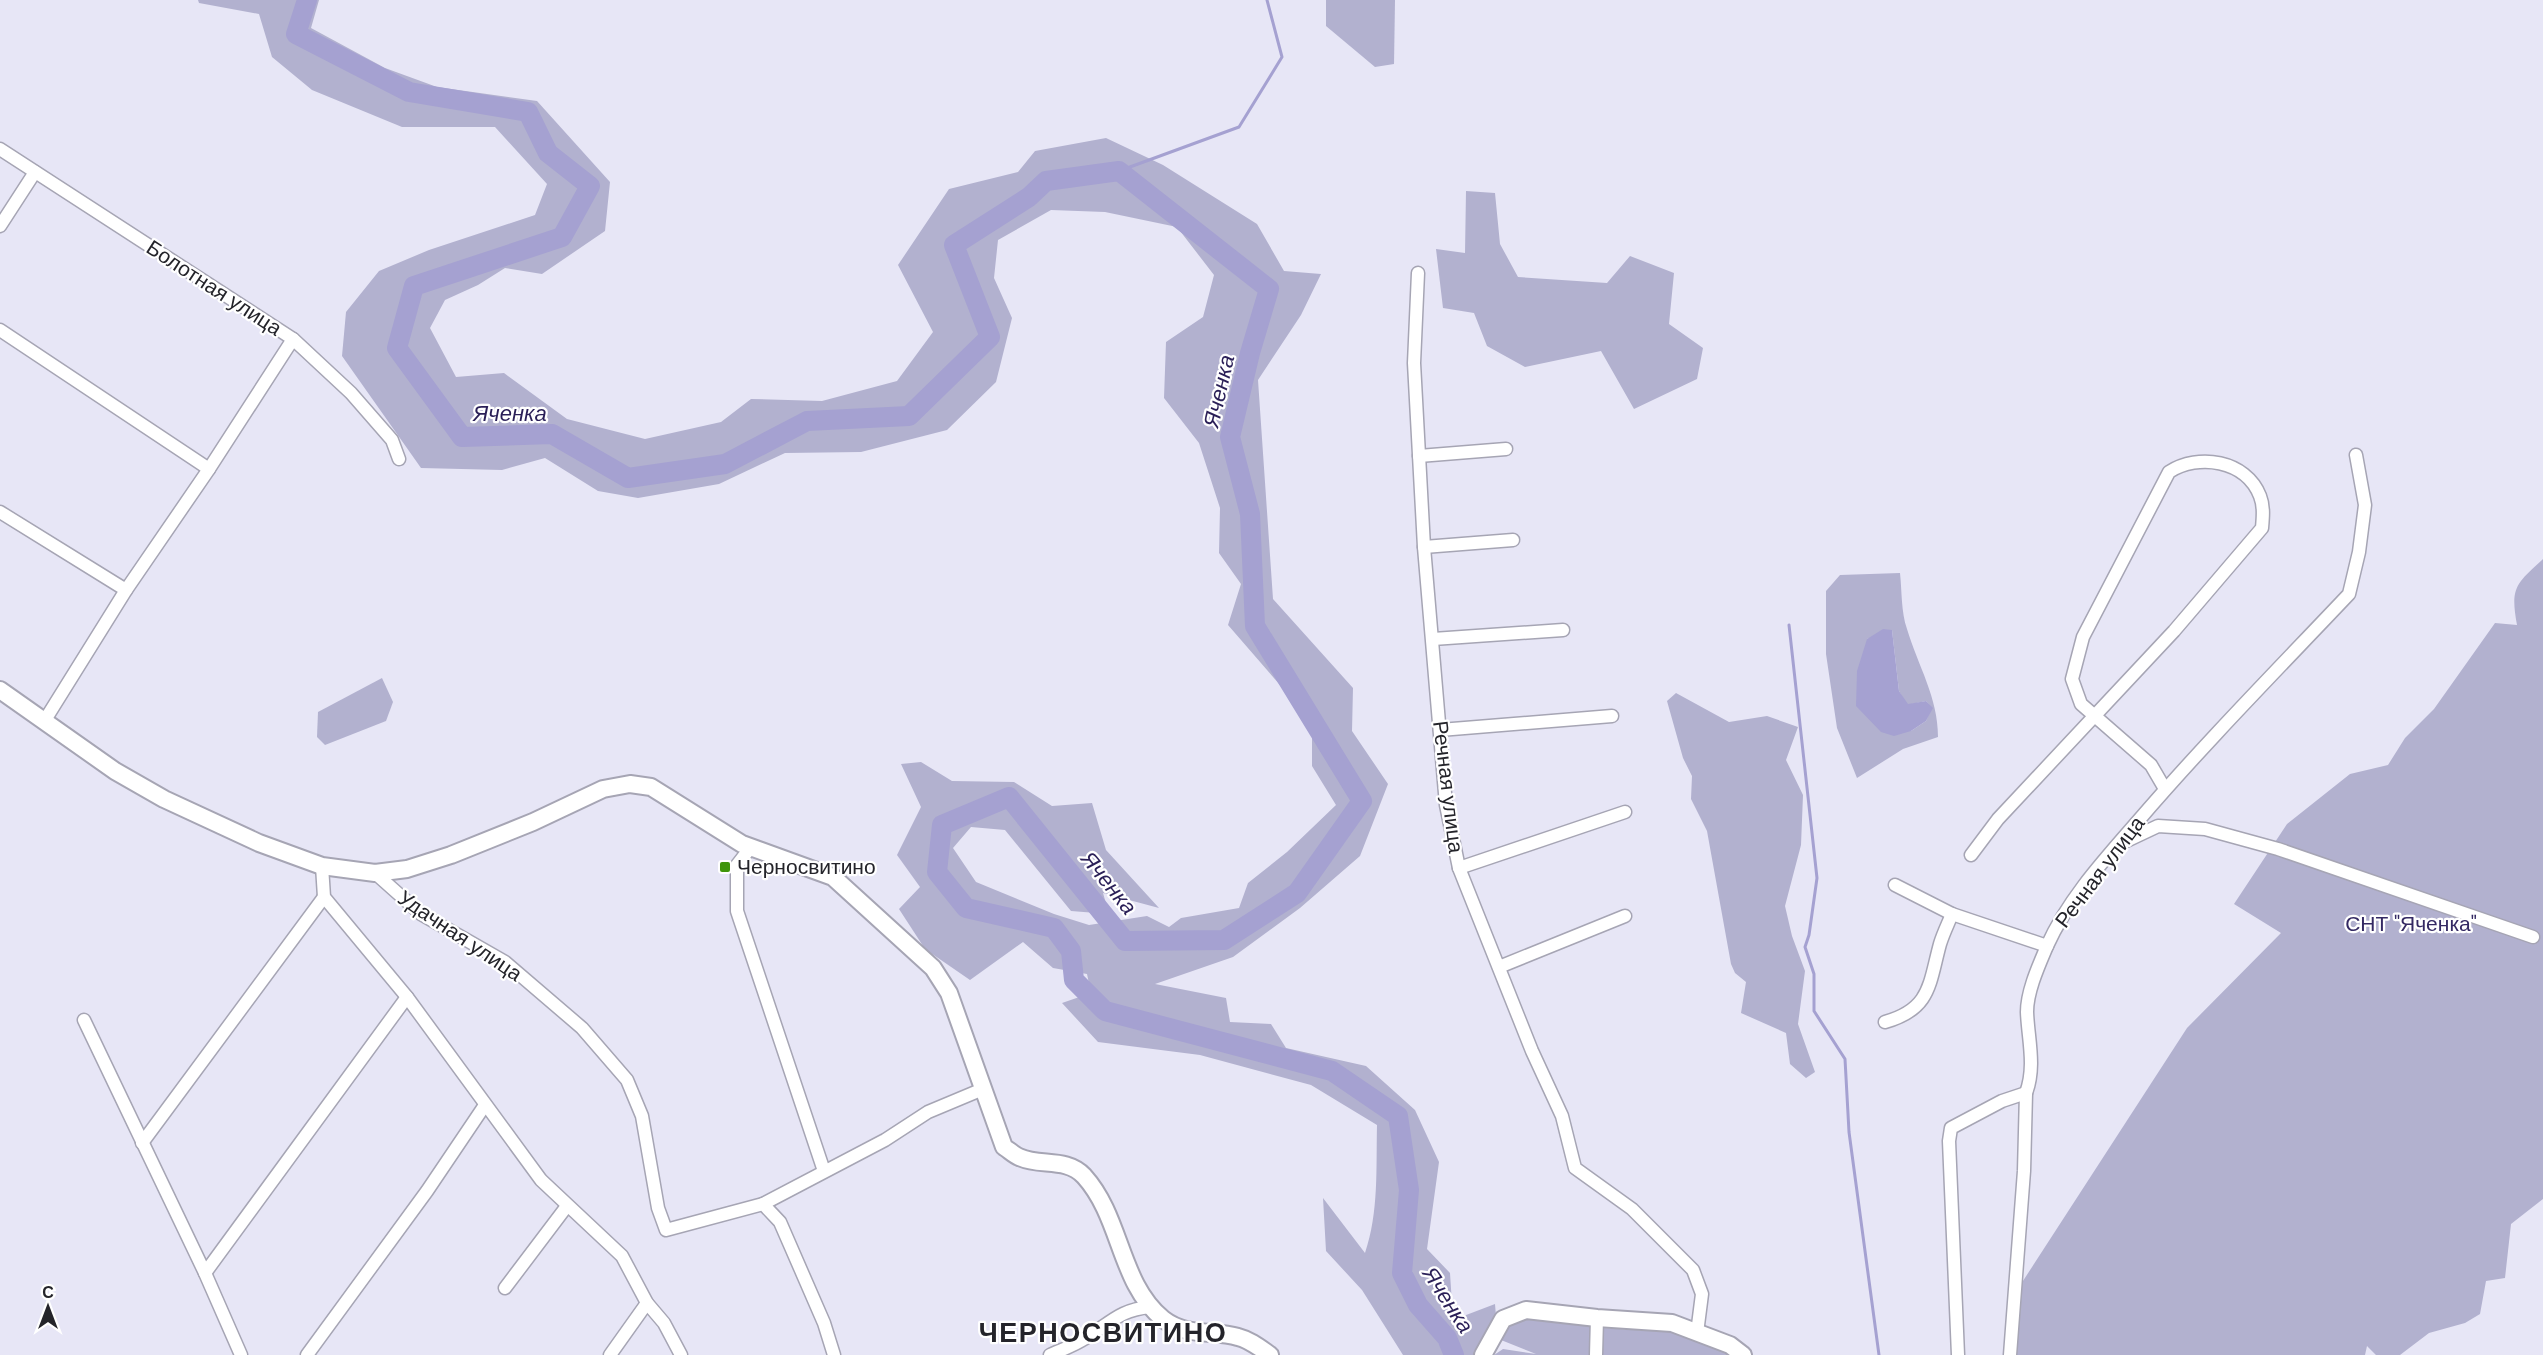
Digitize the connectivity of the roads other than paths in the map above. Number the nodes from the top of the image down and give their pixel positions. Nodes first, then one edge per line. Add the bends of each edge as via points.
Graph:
1 (0, 149) edge
2 (35, 172) junction
3 (0, 226) edge
4 (1418, 273) dead end
5 (0, 330) edge
6 (293, 339) junction
7 (1506, 449) dead end
8 (2356, 455) dead end
9 (1419, 456) junction
10 (399, 459) dead end
11 (209, 470) junction
12 (0, 512) edge
13 (1513, 540) dead end
14 (1424, 547) junction
15 (126, 590) junction
16 (1563, 630) dead end
17 (1433, 639) junction
18 (0, 690) edge
19 (2094, 715) junction
20 (1612, 716) dead end
21 (45, 720) junction
22 (1440, 730) junction
23 (2165, 789) junction
24 (1626, 812) dead end
25 (2118, 844) junction
26 (751, 847) junction
27 (1971, 855) dead end
28 (322, 866) junction
29 (1459, 868) junction
30 (375, 873) junction
31 (1895, 885) dead end
32 (324, 897) junction
33 (1952, 914) junction
34 (1625, 916) dead end
35 (2533, 937) dead end
36 (2047, 946) junction
37 (1498, 967) junction
38 (407, 997) junction
39 (84, 1020) dead end
40 (1885, 1022) dead end
41 (982, 1089) junction
42 (2026, 1093) junction
43 (485, 1105) junction
44 (142, 1143) junction
45 (824, 1171) junction
46 (763, 1204) junction
47 (567, 1206) junction
48 (205, 1273) junction
49 (505, 1288) dead end
50 (647, 1303) junction
51 (1150, 1307) junction
52 (1597, 1318) junction
53 (1697, 1333) junction
54 (1484, 1351) edge
55 (241, 1355) edge
56 (307, 1355) edge
57 (610, 1355) edge
58 (681, 1355) edge
59 (834, 1355) edge
60 (1050, 1355) edge
61 (1270, 1355) edge
62 (1596, 1355) edge
63 (1743, 1355) edge
64 (1958, 1355) edge
65 (2010, 1355) edge

1 - 2 street, Болотная улица
2 - 3 street
2 - 6 street, Болотная улица
4 - 9 street, Речная улица via 1414,363
5 - 11 street
6 - 10 street, Болотная улица via 351,393 392,440
6 - 11 street
7 - 9 street
8 - 23 street, Речная улица via 2365,506 2349,594
9 - 14 street, Речная улица
11 - 15 street
12 - 15 street
13 - 14 street
14 - 17 street, Речная улица
15 - 21 street
16 - 17 street
17 - 22 street, Речная улица
18 - 21 street
19 - 19 street via 2174,631 2262,528 2259,494 2238,471 2220,462 2198,460 2182,463 2169,472 2083,637 2072,680 2081,704
19 - 23 street via 2151,765
19 - 27 street via 1998,819
20 - 22 street
21 - 28 street via 115,771 164,799 259,843
22 - 29 street, Речная улица via 1446,805
23 - 25 street, Речная улица
24 - 29 street
25 - 35 street via 2158,826 2205,830 2278,849
25 - 36 street, Речная улица via 2067,909
26 - 30 street via 651,787 630,784 603,789 451,855 407,869
26 - 41 street via 833,877 933,968 948,993
26 - 45 street via 737,865 737,911
28 - 30 street
28 - 32 street
29 - 37 street, Речная улица
30 - 46 street, Удачная улица via 421,914 505,962 582,1028 627,1080 642,1116 656,1200 666,1230
31 - 33 street
32 - 38 street
32 - 44 street
33 - 36 street
33 - 40 street via 1940,942 1930,988 1905,1016
34 - 37 street
36 - 42 street, Речная улица via 2027,1010 2031,1081
37 - 53 street, Речная улица via 1562,1116 1575,1168 1632,1209 1693,1270 1702,1294
38 - 43 street
38 - 48 street
39 - 44 street
41 - 45 street via 928,1112 885,1140
41 - 51 street via 1004,1146 1020,1158 1068,1165 1094,1189 1134,1283
42 - 64 street via 1951,1128
42 - 65 street, Речная улица
43 - 47 street via 541,1180
43 - 56 street
44 - 48 street
45 - 46 street
46 - 59 street via 780,1222
47 - 49 street
47 - 50 street via 622,1256
48 - 55 street
50 - 57 street
50 - 58 street via 664,1323
51 - 60 street via 1132,1309
51 - 61 street via 1165,1321 1182,1329 1238,1337
52 - 53 street via 1672,1323
52 - 54 street via 1526,1310 1503,1319
52 - 62 street
53 - 63 street

